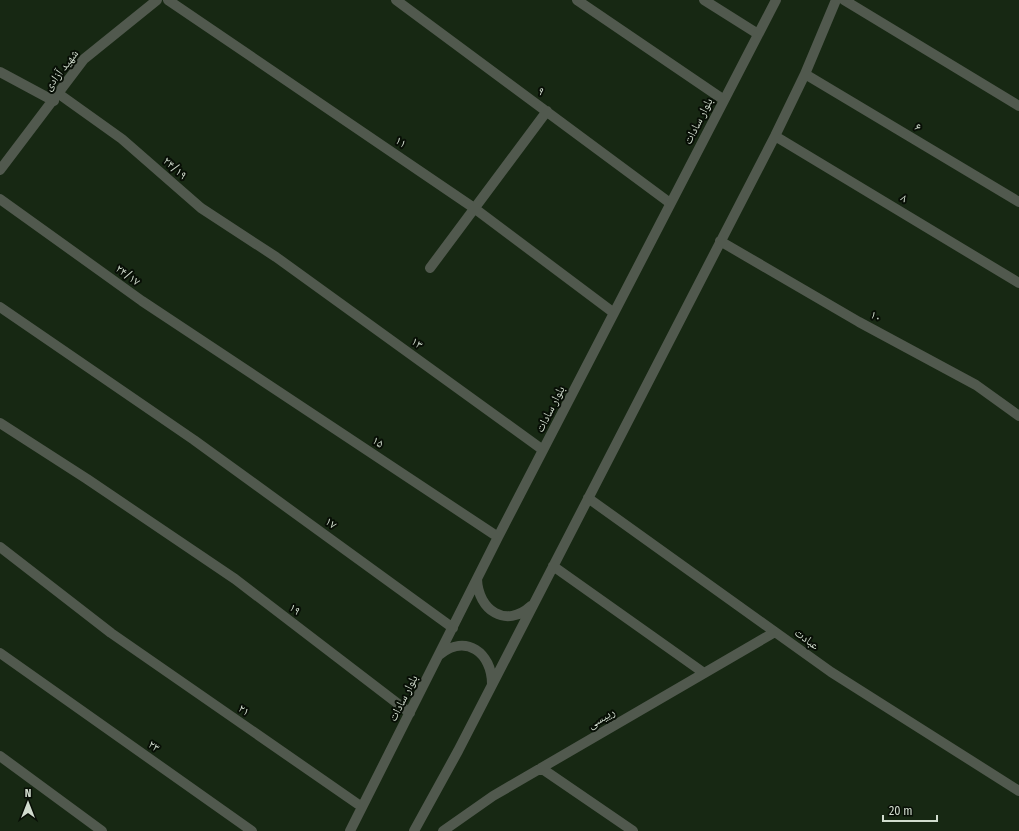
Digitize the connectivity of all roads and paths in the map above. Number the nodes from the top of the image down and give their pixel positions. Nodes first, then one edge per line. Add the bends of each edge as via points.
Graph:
1 (157, 0) edge
2 (168, 0) edge
3 (396, 0) edge
4 (577, 0) edge
5 (704, 0) edge
6 (776, 0) edge
7 (836, 0) edge
8 (844, 0) edge
9 (758, 34) junction
10 (0, 72) edge
11 (805, 74) junction
12 (56, 97) junction
13 (724, 100) junction
14 (1019, 106) edge
15 (547, 111) junction
16 (775, 136) junction
17 (0, 170) edge
18 (0, 199) edge
19 (1019, 202) edge
20 (670, 203) junction
21 (474, 208) junction
22 (720, 241) junction
23 (276, 257) joint
24 (430, 268) dead end
25 (1019, 283) edge
26 (0, 307) edge
27 (614, 313) junction
28 (244, 368) joint
29 (1019, 416) edge
30 (0, 423) edge
31 (543, 450) junction
32 (588, 498) junction
33 (498, 537) junction
34 (0, 547) edge
35 (553, 566) junction
36 (477, 579) junction
37 (533, 604) junction
38 (453, 628) junction
39 (775, 632) junction
40 (0, 653) edge
41 (439, 656) junction
42 (704, 673) junction
43 (492, 684) junction
44 (410, 713) junction
45 (1, 756) edge
46 (541, 768) junction
47 (1019, 791) edge
48 (362, 807) junction
49 (102, 831) edge
50 (252, 831) edge
51 (350, 831) edge
52 (414, 831) edge
53 (443, 831) edge
54 (633, 831) edge

1 - 12 street, شهید آزادی via 84,60
2 - 21 street, ۱۱
3 - 15 street, ۹
4 - 13 street
5 - 9 street
6 - 9 street, بلوار سادات
7 - 11 street
8 - 14 street
9 - 13 street, بلوار سادات
10 - 12 street, ۲۴/۱۹
11 - 16 street
11 - 19 street, ۶
12 - 17 street, شهید آزادی
12 - 23 street, ۲۴/۱۹ via 122,140 201,208
13 - 20 street, بلوار سادات
15 - 20 street, ۹
15 - 21 street
16 - 22 street
16 - 25 street, ۸
18 - 28 street, ۲۴/۱۷ via 142,301
20 - 27 street, بلوار سادات
21 - 24 street
21 - 27 street, ۱۱
22 - 29 street, ۱۰ via 859,322 976,385
22 - 32 street
23 - 31 street, ۱۳
26 - 38 street, ۱۷ via 194,440
27 - 31 street, بلوار سادات
28 - 33 street, ۱۵
30 - 44 street, ۱۹ via 234,579
31 - 33 street, بلوار سادات
32 - 35 street
32 - 39 street, عبادت
33 - 36 street, بلوار سادات
34 - 48 street, ۲۱ via 111,633
35 - 37 street
35 - 42 street
36 - 37 street via 477,591 490,611 513,616 524,612
36 - 38 street, بلوار سادات
37 - 43 street
38 - 41 street, بلوار سادات
39 - 42 street, رییسی
39 - 47 street, عبادت via 831,672
40 - 50 street, ۲۳
41 - 43 street via 446,649 456,646 476,649 484,655 489,664
41 - 44 street, بلوار سادات
42 - 46 street, رییسی
43 - 52 street
44 - 48 street, بلوار سادات
45 - 49 street
46 - 53 street, رییسی via 493,796
46 - 54 street
48 - 51 street, بلوار سادات

